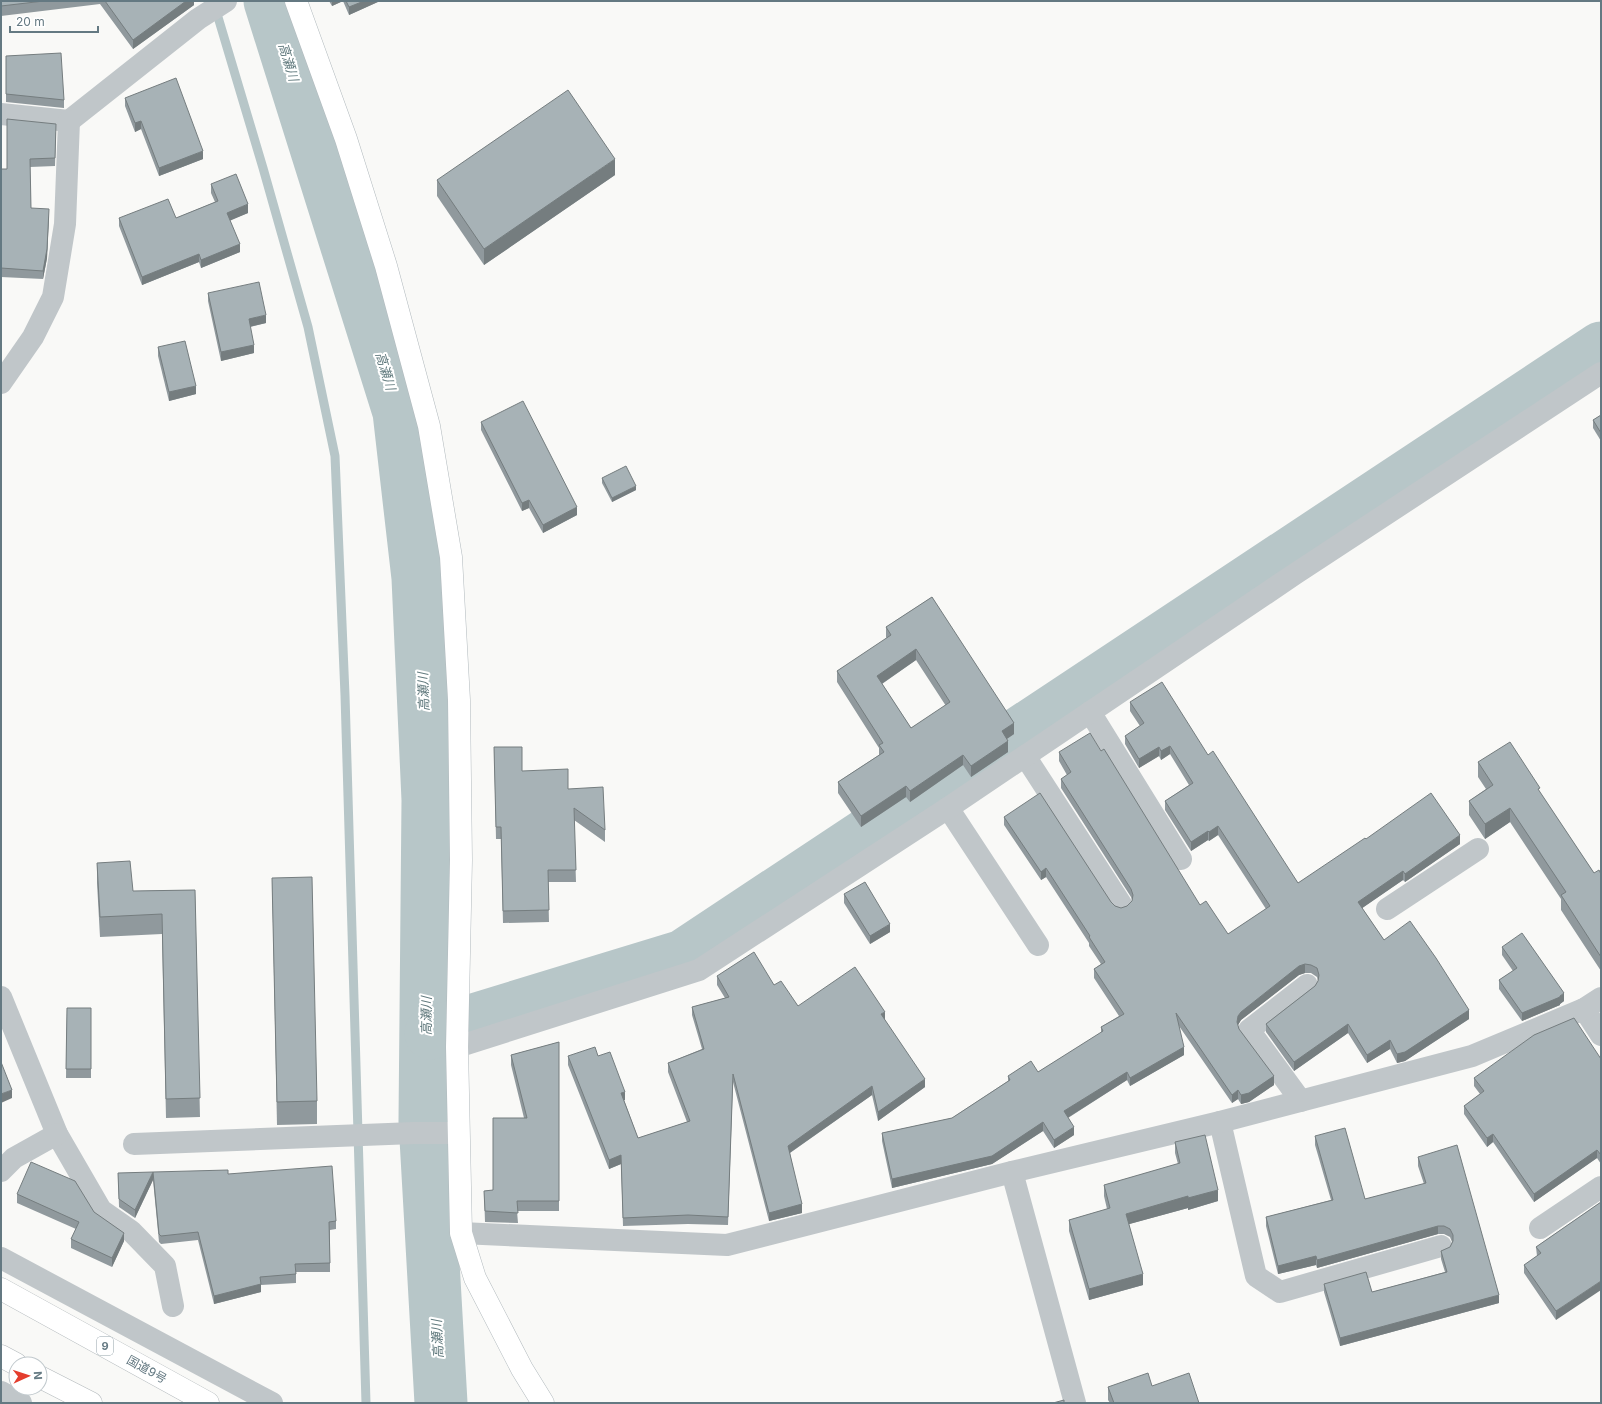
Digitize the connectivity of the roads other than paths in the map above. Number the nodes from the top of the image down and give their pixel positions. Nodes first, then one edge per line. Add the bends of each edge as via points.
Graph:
1 (226, 1) edge
2 (296, 1) edge
3 (1, 114) edge
4 (69, 121) junction
5 (1601, 373) edge
6 (1, 383) edge
7 (1090, 712) junction
8 (1025, 756) junction
9 (948, 808) junction
10 (1478, 849) dead end
11 (1181, 859) dead end
12 (1121, 904) dead end
13 (1387, 909) dead end
14 (1038, 945) dead end
15 (1307, 985) dead end
16 (1, 997) edge
17 (1592, 1003) edge
18 (1601, 1035) edge
19 (457, 1046) junction
20 (1301, 1101) junction
21 (1220, 1122) junction
22 (458, 1133) junction
23 (56, 1134) junction
24 (134, 1144) dead end
25 (1, 1171) edge
26 (1012, 1172) junction
27 (1601, 1187) edge
28 (1540, 1228) dead end
29 (461, 1233) junction
30 (1441, 1246) dead end
31 (1, 1258) edge
32 (1, 1289) edge
33 (173, 1306) dead end
34 (48, 1381) edge
35 (231, 1381) junction
36 (1, 1392) edge
37 (21, 1403) edge
38 (91, 1403) edge
39 (208, 1403) edge
40 (243, 1403) edge
41 (272, 1403) edge
42 (542, 1403) edge
43 (1075, 1403) edge

1 - 4 street via 198,19
2 - 19 main road via 346,139 386,266 429,426 451,557 459,700 461,860
3 - 4 street
4 - 6 street via 65,224 53,296 33,337
5 - 7 street
7 - 8 street
7 - 11 street
8 - 9 street
8 - 12 street
9 - 14 street
9 - 19 street via 699,970
10 - 13 street
15 - 20 street via 1249,1030
16 - 23 street
17 - 18 street
17 - 20 street via 1472,1056
19 - 22 main road
20 - 21 street
21 - 26 street
21 - 30 street via 1256,1276 1280,1292
22 - 24 street
22 - 29 main road
23 - 25 street via 14,1158
23 - 33 street via 101,1210 131,1231 165,1266
26 - 29 street via 727,1245
26 - 43 street
27 - 28 street
29 - 42 main road via 475,1278
31 - 35 street
32 - 39 main road, 国道9号 / 9
34 - 38 main road
35 - 40 street
35 - 41 street
36 - 37 street

